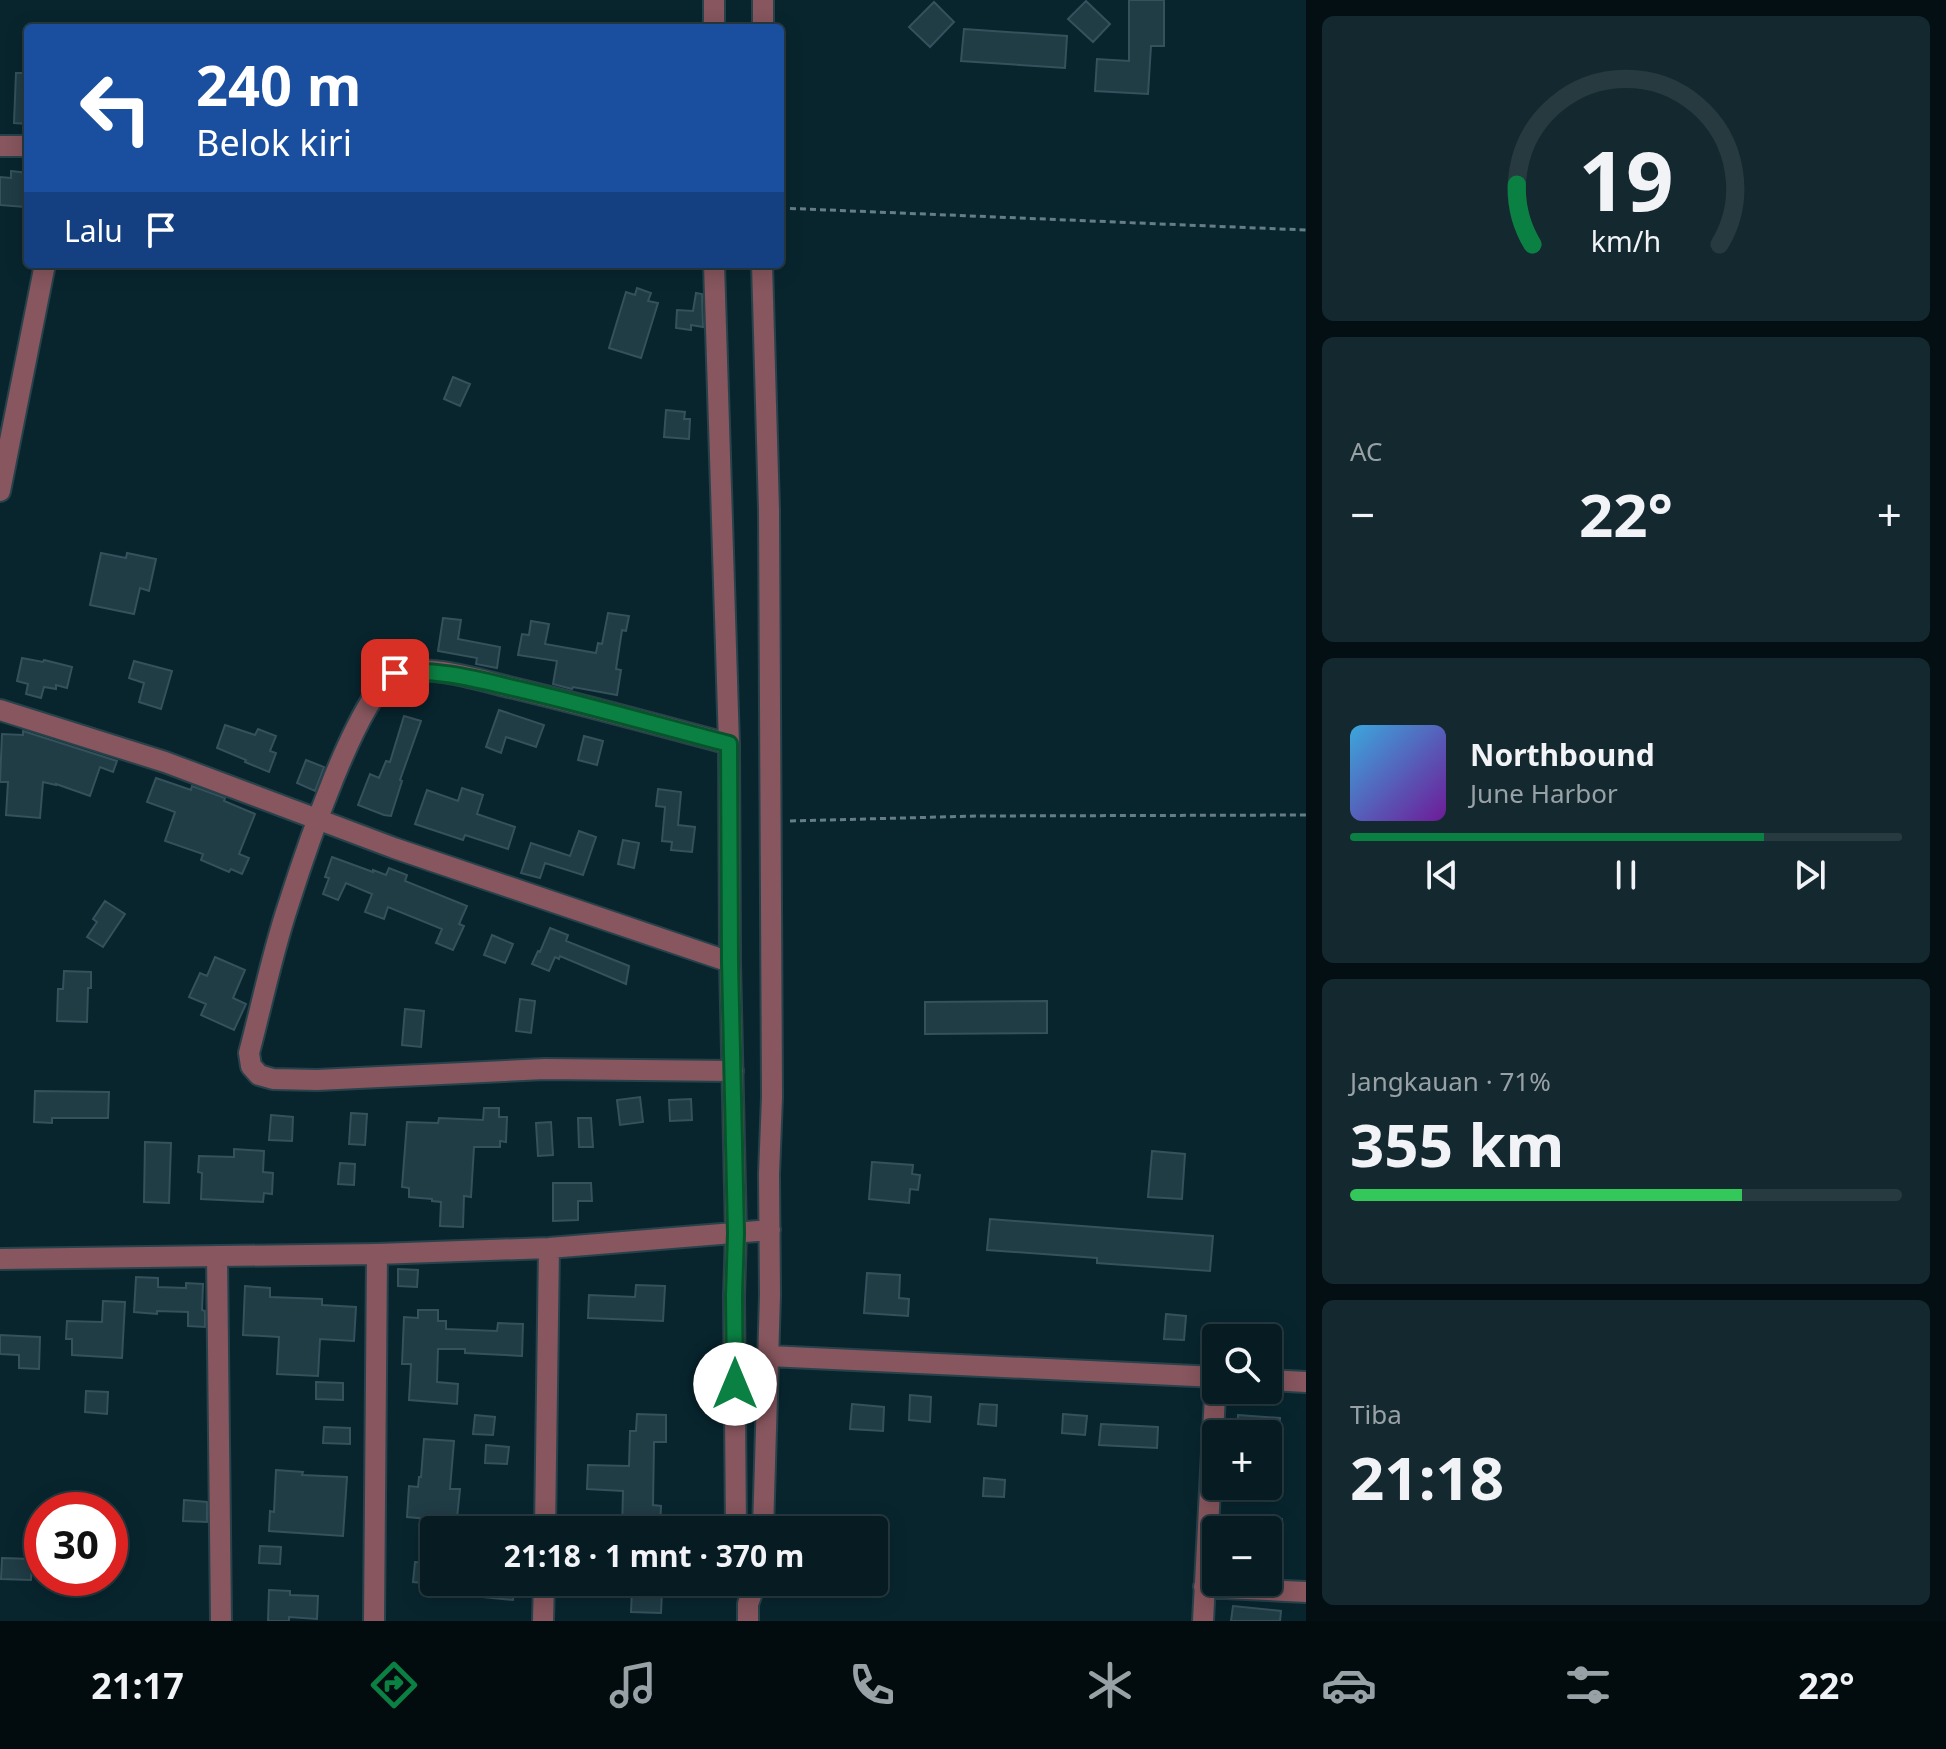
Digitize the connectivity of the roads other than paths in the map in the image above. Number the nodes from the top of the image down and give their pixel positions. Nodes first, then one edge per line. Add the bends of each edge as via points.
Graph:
1 (714, 0) edge
2 (763, 0) edge
3 (714, 24) edge
4 (763, 24) edge
5 (0, 146) edge
6 (24, 146) edge
7 (44, 268) edge
8 (714, 268) edge
9 (762, 268) edge
10 (0, 491) edge
11 (0, 710) edge
12 (729, 744) junction
13 (318, 820) junction
14 (730, 962) junction
15 (733, 1071) junction
16 (770, 1230) junction
17 (736, 1233) junction
18 (549, 1248) junction
19 (377, 1254) junction
20 (217, 1256) junction
21 (0, 1259) edge
22 (770, 1295) junction
23 (734, 1296) junction
24 (769, 1356) junction
25 (1202, 1376) edge
26 (1282, 1381) edge
27 (1306, 1382) edge
28 (1214, 1404) edge
29 (545, 1516) edge
30 (736, 1516) edge
31 (763, 1516) edge
32 (1208, 1516) edge
33 (1282, 1591) edge
34 (1306, 1592) edge
35 (544, 1596) edge
36 (1204, 1596) edge
37 (221, 1621) edge
38 (374, 1621) edge
39 (543, 1621) edge
40 (1203, 1621) edge

1 - 3 street
2 - 4 street
5 - 6 street
7 - 10 street
8 - 12 street
9 - 16 street via 769,510
11 - 13 street via 165,762
12 - 13 street via 453,674 395,673 361,716
12 - 14 street
13 - 14 street
13 - 15 street via 287,908 249,1053 259,1075 317,1080 545,1069
14 - 15 street
15 - 17 street
16 - 17 street
16 - 22 street
17 - 18 street
17 - 23 street
18 - 19 street
18 - 29 street
19 - 20 street
19 - 38 street
20 - 21 street
20 - 37 street
22 - 23 street
22 - 24 street
23 - 30 street
24 - 25 street
24 - 31 street
26 - 27 street
28 - 32 street
33 - 34 street
35 - 39 street
36 - 40 street

